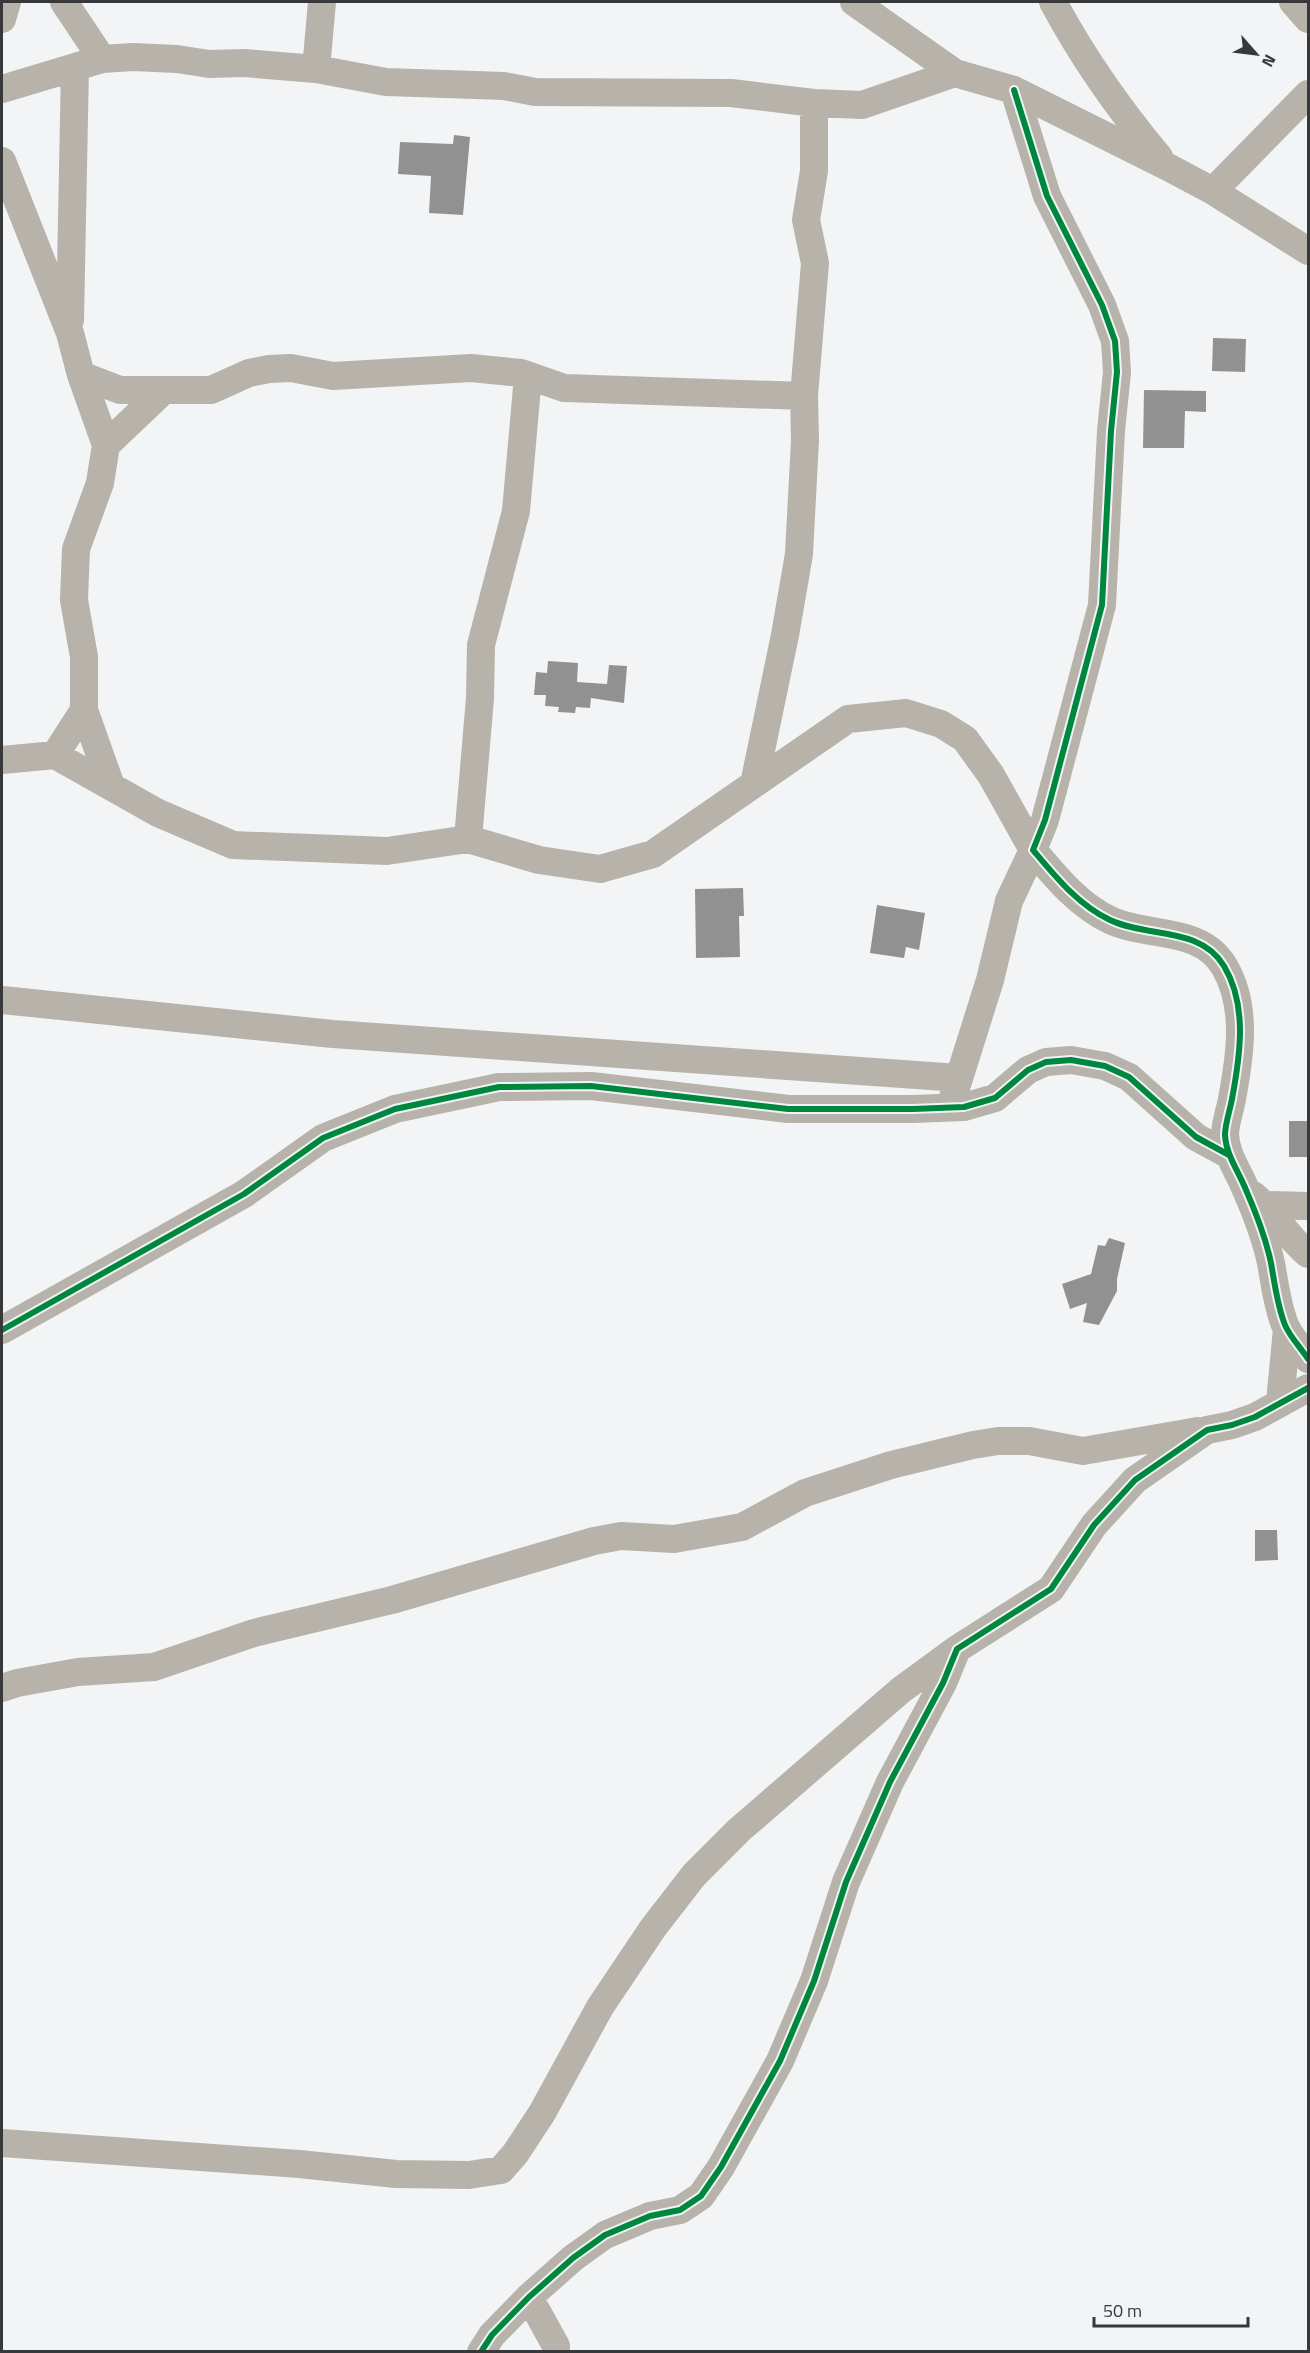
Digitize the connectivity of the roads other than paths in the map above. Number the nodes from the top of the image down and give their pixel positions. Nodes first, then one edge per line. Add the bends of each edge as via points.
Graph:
1 (7, 2) edge
2 (64, 2) edge
3 (322, 2) edge
4 (854, 2) edge
5 (1053, 2) edge
6 (1293, 2) edge
7 (2, 19) edge
8 (1308, 19) edge
9 (88, 63) junction
10 (316, 69) junction
11 (956, 73) junction
12 (2, 88) edge
13 (1014, 90) junction
14 (1308, 94) edge
15 (814, 103) junction
16 (2, 161) edge
17 (1166, 166) junction
18 (1213, 191) junction
19 (1308, 251) edge
20 (70, 333) junction
21 (81, 375) junction
22 (528, 376) junction
23 (165, 390) junction
24 (804, 396) junction
25 (106, 445) junction
26 (84, 710) junction
27 (55, 754) junction
28 (2, 760) edge
29 (754, 784) junction
30 (111, 786) junction
31 (468, 839) junction
32 (1034, 850) junction
33 (2, 1000) edge
34 (959, 1078) junction
35 (950, 1107) junction
36 (1229, 1155) junction
37 (1256, 1197) junction
38 (1308, 1206) edge
39 (1308, 1254) edge
40 (1287, 1329) junction
41 (2, 1330) edge
42 (1308, 1359) edge
43 (1308, 1388) edge
44 (1280, 1402) junction
45 (1207, 1430) junction
46 (957, 1649) junction
47 (2, 1688) edge
48 (2, 2143) edge
49 (529, 2296) junction
50 (481, 2352) edge
51 (556, 2352) edge

1 - 7 street
2 - 9 street
3 - 10 street
4 - 11 street
5 - 17 street via 1120,110
6 - 8 street
9 - 10 street via 177,59
9 - 12 street
9 - 20 street
10 - 15 street via 386,82 504,86 535,92 731,93
11 - 13 street
11 - 15 street via 862,105
13 - 17 street
13 - 32 street via 1047,196 1102,305 1115,341 1117,372 1102,605
14 - 18 street
15 - 24 street via 814,171 806,220 815,263
16 - 20 street
17 - 18 street
18 - 19 street
20 - 21 street
21 - 23 street via 120,390
21 - 25 street
22 - 23 street via 471,368 333,376 291,368 249,373 211,390
22 - 24 street via 564,388
22 - 31 street via 516,511 481,645
23 - 25 street
24 - 29 street via 799,554
25 - 26 street via 100,483 75,549 74,600 84,657
26 - 27 street
26 - 30 street
27 - 28 street
27 - 30 street
29 - 31 street via 653,854 600,869 539,860
29 - 32 street via 848,718 906,713 940,723 965,739 991,775
30 - 31 street via 158,813 233,845 387,851
32 - 34 street via 1009,901 990,980
32 - 36 street via 1062,884 1109,920 1141,932 1194,939 1215,952 1226,968 1237,1002 1242,1042 1225,1134
33 - 34 street via 333,1034
34 - 35 street
35 - 36 street via 995,1098 1028,1070 1046,1062 1071,1060 1105,1066 1129,1077 1196,1137
35 - 41 street via 788,1109 567,1085 499,1087 395,1109 323,1138 244,1194
36 - 37 street
37 - 38 street
37 - 39 street
37 - 40 street via 1277,1305
40 - 42 street
40 - 44 street
43 - 44 street
44 - 45 street via 1232,1425
45 - 46 street via 1135,1480 1094,1525 1051,1589
45 - 47 street via 1083,1450 1029,1442 973,1445 891,1465 805,1493 742,1527 674,1539 621,1536 594,1541 392,1600 254,1634 154,1667 78,1672
46 - 48 street via 901,1690 739,1830 694,1875 600,2007 542,2113 501,2170 469,2175 396,2174
46 - 49 street via 890,1782 846,1882 814,1981 780,2061 721,2168 701,2196 680,2210 650,2216 605,2235
49 - 50 street
49 - 51 street

